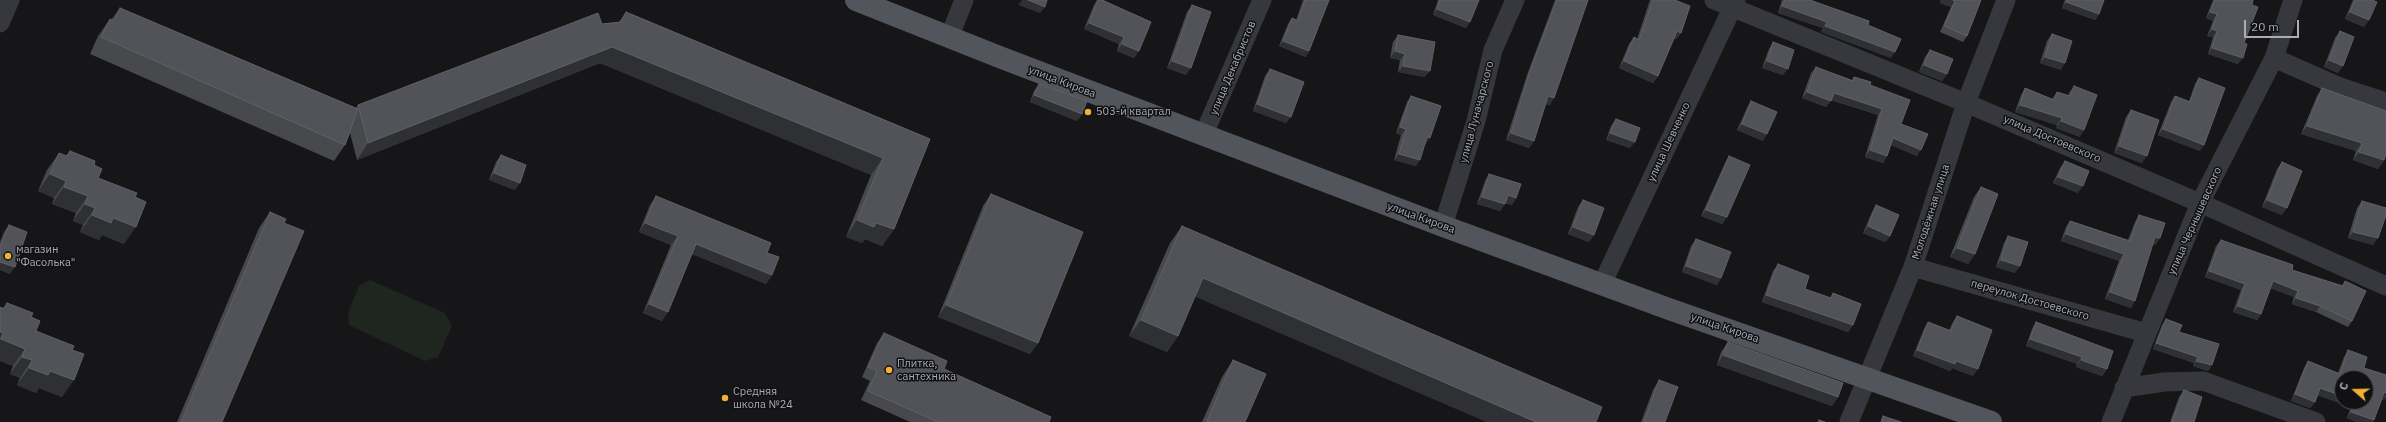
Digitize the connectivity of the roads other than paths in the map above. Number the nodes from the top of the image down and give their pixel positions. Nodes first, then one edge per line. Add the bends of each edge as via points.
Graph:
1 (10, 0) edge
2 (856, 0) edge
3 (964, 0) edge
4 (1262, 0) edge
5 (1515, 0) edge
6 (1714, 0) edge
7 (2006, 0) edge
8 (2293, 0) edge
9 (1734, 4) edge
10 (0, 23) edge
11 (948, 38) junction
12 (2274, 58) junction
13 (2386, 102) edge
14 (1966, 103) junction
15 (1203, 136) junction
16 (2200, 203) junction
17 (1443, 226) junction
18 (1913, 267) junction
19 (1602, 284) junction
20 (2386, 286) edge
21 (2146, 333) junction
22 (1866, 377) junction
23 (2124, 388) junction
24 (1849, 422) edge
25 (1991, 422) edge
26 (2111, 422) edge
27 (2316, 422) edge

1 - 10 street
2 - 11 main road, улица Кирова
3 - 11 street
4 - 15 street, улица Декабристов
5 - 17 street, улица Луначарского via 1493,50 1476,121
6 - 9 street, улица Достоевского
7 - 14 street, Молодёжная улица
8 - 12 street, улица Чернышевского
9 - 14 street, улица Достоевского
9 - 19 street, улица Шевченко
11 - 15 main road, улица Кирова
12 - 13 street via 2340,87
12 - 16 street, улица Чернышевского
14 - 16 street, улица Достоевского
14 - 18 street, Молодёжная улица
15 - 17 main road, улица Кирова
16 - 20 street, улица Достоевского
16 - 21 street, улица Чернышевского
17 - 19 main road, улица Кирова
18 - 21 street, переулок Достоевского
18 - 22 street, Молодёжная улица
19 - 22 main road, улица Кирова
21 - 23 street, улица Чернышевского
22 - 24 street, Молодёжная улица
22 - 25 main road, улица Кирова
23 - 26 street, улица Чернышевского
23 - 27 street via 2164,382 2203,381

